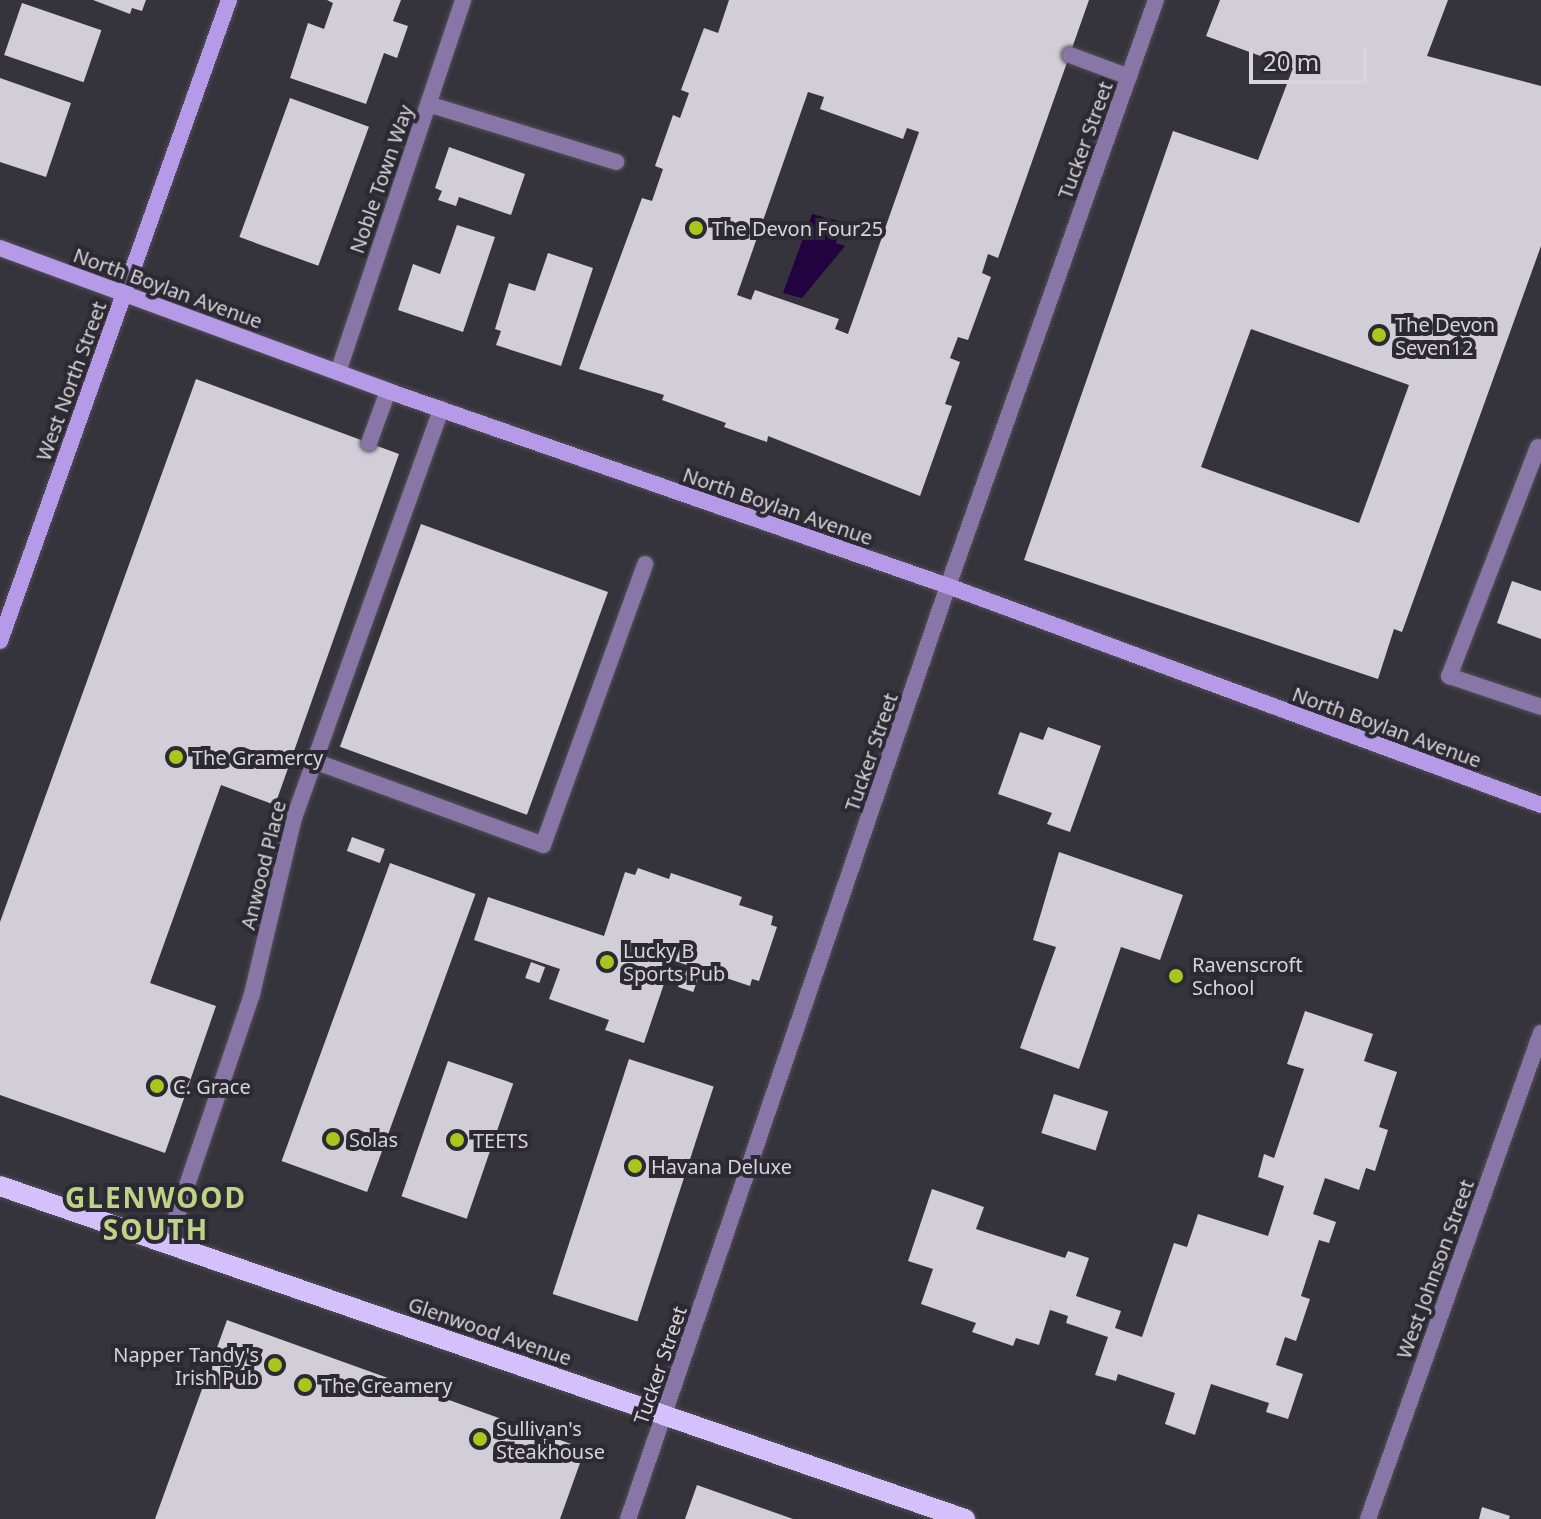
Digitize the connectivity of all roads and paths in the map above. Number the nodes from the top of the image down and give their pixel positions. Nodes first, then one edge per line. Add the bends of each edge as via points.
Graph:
1 (229, 0) edge
2 (463, 0) edge
3 (1156, 0) edge
4 (1070, 55) dead end
5 (1129, 77) junction
6 (428, 104) junction
7 (616, 162) dead end
8 (0, 248) edge
9 (124, 293) junction
10 (338, 372) junction
11 (388, 391) junction
12 (441, 409) junction
13 (369, 443) dead end
14 (1538, 447) dead end
15 (645, 564) dead end
16 (948, 586) junction
17 (0, 641) edge
18 (1541, 707) edge
19 (314, 761) junction
20 (1541, 805) edge
21 (1541, 1033) edge
22 (0, 1186) edge
23 (167, 1244) junction
24 (664, 1415) junction
25 (628, 1519) edge
26 (965, 1519) edge
27 (1368, 1519) edge

1 - 9 street, West North Street
2 - 6 street, Noble Town Way
3 - 5 street, Tucker Street
4 - 5 street
5 - 16 street, Tucker Street
6 - 7 street
6 - 10 street, Noble Town Way
8 - 9 street, North Boylan Avenue
9 - 10 street, North Boylan Avenue
9 - 17 street, West North Street
10 - 11 street, North Boylan Avenue
11 - 12 street, North Boylan Avenue
11 - 13 street
12 - 16 street, North Boylan Avenue
12 - 19 street, Anwood Place
14 - 18 street via 1449,676
15 - 19 street via 543,845
16 - 20 street, North Boylan Avenue
16 - 24 street, Tucker Street
19 - 23 street, Anwood Place via 294,818 252,994
21 - 27 street, West Johnson Street
22 - 23 main road, Glenwood Avenue
23 - 24 main road, Glenwood Avenue
24 - 25 street, Tucker Street
24 - 26 main road, Glenwood Avenue

